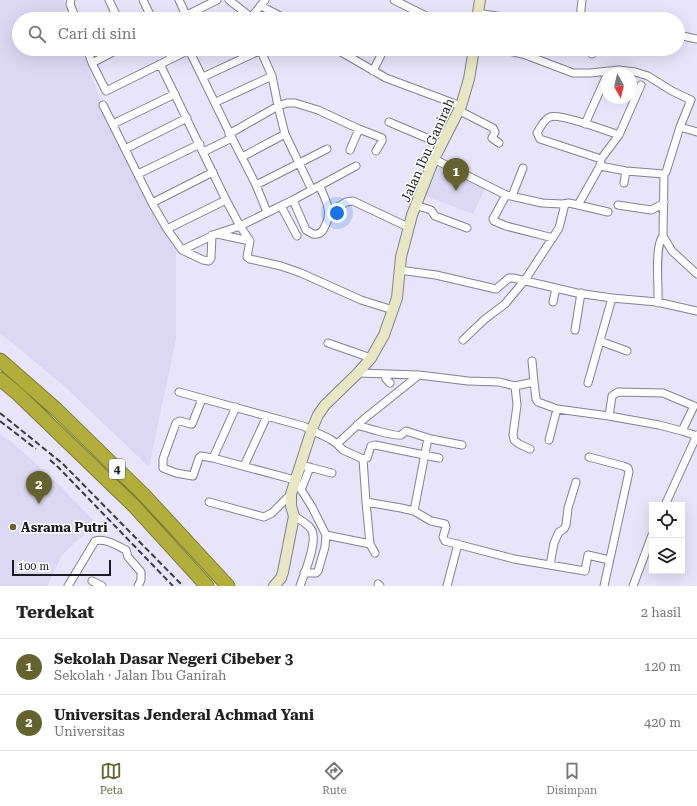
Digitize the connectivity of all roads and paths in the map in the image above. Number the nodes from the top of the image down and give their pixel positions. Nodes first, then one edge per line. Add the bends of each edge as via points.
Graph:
1 (71, 0) edge
2 (109, 0) edge
3 (143, 0) edge
4 (179, 0) edge
5 (230, 0) edge
6 (394, 0) edge
7 (480, 0) edge
8 (582, 0) edge
9 (214, 1) edge
10 (263, 3) edge
11 (73, 12) edge
12 (114, 12) edge
13 (149, 12) edge
14 (185, 12) edge
15 (192, 12) edge
16 (244, 12) edge
17 (256, 12) edge
18 (276, 12) edge
19 (418, 12) edge
20 (478, 12) edge
21 (581, 12) edge
22 (685, 36) edge
23 (697, 39) edge
24 (90, 56) edge
25 (106, 56) edge
26 (175, 56) edge
27 (193, 56) edge
28 (248, 56) edge
29 (264, 56) edge
30 (348, 56) edge
31 (380, 56) edge
32 (473, 56) edge
33 (528, 56) edge
34 (171, 58) joint
35 (92, 63) junction
36 (160, 64) junction
37 (373, 71) junction
38 (601, 73) edge
39 (637, 73) edge
40 (272, 76) junction
41 (203, 77) junction
42 (641, 85) dead end
43 (601, 89) edge
44 (175, 94) junction
45 (216, 102) junction
46 (103, 106) dead end
47 (278, 106) junction
48 (460, 109) junction
49 (186, 118) junction
50 (389, 122) dead end
51 (113, 124) junction
52 (585, 124) junction
53 (680, 127) junction
54 (359, 129) junction
55 (697, 132) edge
56 (285, 134) junction
57 (619, 135) junction
58 (231, 136) junction
59 (499, 143) dead end
60 (200, 144) junction
61 (442, 144) junction
62 (125, 149) junction
63 (327, 149) dead end
64 (350, 150) dead end
65 (376, 151) dead end
66 (204, 152) junction
67 (242, 157) junction
68 (434, 159) junction
69 (601, 162) junction
70 (299, 163) junction
71 (356, 166) dead end
72 (523, 168) dead end
73 (626, 171) junction
74 (213, 172) junction
75 (138, 174) junction
76 (664, 174) junction
77 (624, 183) dead end
78 (256, 185) junction
79 (320, 187) junction
80 (312, 190) junction
81 (509, 196) junction
82 (226, 200) junction
83 (293, 200) junction
84 (664, 202) junction
85 (152, 203) junction
86 (565, 204) junction
87 (415, 205) junction
88 (578, 205) junction
89 (618, 205) dead end
90 (281, 206) junction
91 (267, 212) junction
92 (330, 212) junction
93 (608, 212) dead end
94 (240, 226) junction
95 (408, 227) junction
96 (467, 228) dead end
97 (167, 229) junction
98 (214, 235) junction
99 (297, 236) dead end
100 (663, 236) junction
101 (553, 238) junction
102 (250, 241) junction
103 (182, 250) junction
104 (399, 270) junction
105 (697, 274) edge
106 (525, 280) junction
107 (556, 288) junction
108 (581, 293) junction
109 (612, 298) junction
110 (553, 302) dead end
111 (658, 303) junction
112 (393, 310) junction
113 (697, 311) edge
114 (574, 330) dead end
115 (463, 340) dead end
116 (600, 341) junction
117 (328, 343) dead end
118 (627, 351) dead end
119 (371, 358) junction
120 (0, 360) edge
121 (532, 361) dead end
122 (358, 372) junction
123 (385, 374) junction
124 (419, 375) junction
125 (0, 379) edge
126 (534, 382) junction
127 (390, 383) dead end
128 (588, 383) dead end
129 (515, 386) junction
130 (178, 392) dead end
131 (202, 399) junction
132 (695, 406) edge
133 (236, 407) junction
134 (557, 409) junction
135 (267, 416) junction
136 (610, 416) junction
137 (357, 425) junction
138 (312, 429) junction
139 (682, 431) junction
140 (428, 438) junction
141 (696, 438) edge
142 (549, 440) dead end
143 (337, 444) junction
144 (462, 445) dead end
145 (530, 449) dead end
146 (425, 455) junction
147 (589, 457) dead end
148 (213, 458) junction
149 (439, 458) dead end
150 (363, 459) junction
151 (244, 466) junction
152 (305, 466) junction
153 (332, 473) dead end
154 (296, 480) junction
155 (576, 482) dead end
156 (301, 490) junction
157 (291, 494) junction
158 (208, 502) dead end
159 (366, 502) junction
160 (666, 502) edge
161 (414, 511) junction
162 (294, 516) junction
163 (326, 535) junction
164 (651, 538) edge
165 (370, 544) junction
166 (458, 544) junction
167 (375, 553) dead end
168 (609, 560) junction
169 (550, 565) junction
170 (304, 573) junction
171 (92, 581) dead end
172 (68, 586) edge
173 (102, 586) edge
174 (138, 586) edge
175 (207, 586) edge
176 (228, 586) edge
177 (274, 586) edge
178 (300, 586) edge
179 (447, 586) edge
180 (604, 586) edge
181 (633, 586) edge

1 - 11 street
2 - 12 street
3 - 13 street
4 - 14 street
5 - 16 street
6 - 19 street
7 - 20 main road
8 - 21 street
9 - 15 street
10 - 17 street
10 - 18 street
22 - 23 street
24 - 35 street
25 - 35 street
26 - 34 street
27 - 41 street
28 - 41 street
29 - 40 street
30 - 37 street
31 - 37 street
32 - 48 main road, Jalan Ibu Ganirah
33 - 38 street via 573,73
34 - 36 street
35 - 36 street via 106,91
36 - 44 street
37 - 48 street
39 - 53 street via 690,99
40 - 45 street
40 - 47 street
41 - 45 street
42 - 57 street
43 - 52 street
44 - 49 street
44 - 51 street
45 - 58 street
46 - 51 street
47 - 54 street via 294,102
47 - 56 street
47 - 58 street
48 - 59 street via 493,128 495,132 492,138
48 - 61 main road, Jalan Ibu Ganirah
49 - 60 street
49 - 62 street
50 - 61 street
51 - 62 street
52 - 57 street
52 - 69 street via 552,116 537,133 540,139
53 - 55 street
53 - 76 street
54 - 64 street
54 - 65 street via 382,138
56 - 67 street
56 - 70 street
57 - 69 street
58 - 66 street
58 - 67 street
60 - 66 street
60 - 75 street
61 - 68 main road, Jalan Ibu Ganirah
62 - 75 street
63 - 70 street
66 - 74 street
67 - 78 street
68 - 81 street
68 - 87 main road, Jalan Ibu Ganirah
69 - 73 street
69 - 88 street
70 - 78 street
70 - 80 street
71 - 79 street
72 - 81 street
73 - 76 street
73 - 77 street
74 - 82 street
74 - 85 street
75 - 85 street
76 - 84 street
78 - 91 street
79 - 80 street
79 - 92 street
80 - 83 street
81 - 86 street
81 - 101 street via 494,221
82 - 94 street
82 - 97 street
83 - 90 street
83 - 92 street via 306,230 313,234 324,230
84 - 89 street via 651,210
84 - 100 street
85 - 97 street
86 - 88 street
86 - 101 street via 561,224
87 - 95 main road, Jalan Ibu Ganirah
87 - 96 street
88 - 93 street
90 - 91 street
90 - 99 street
91 - 94 street
92 - 95 street via 346,202 353,201
94 - 98 street
94 - 102 street
95 - 104 main road, Jalan Ibu Ganirah
97 - 103 street
98 - 102 street
98 - 103 street
98 - 103 street via 209,261
100 - 105 street via 672,251
100 - 111 street via 659,242 657,262
101 - 106 street
102 - 112 street via 250,259 288,268 361,300
104 - 106 street via 496,289 511,278
104 - 112 main road, Jalan Ibu Ganirah via 397,298
106 - 107 street
106 - 115 street via 505,304
107 - 108 street
107 - 110 street
108 - 109 street
108 - 114 street
109 - 111 street
109 - 116 street
111 - 113 street
112 - 119 main road, Jalan Ibu Ganirah via 384,335
116 - 118 street
116 - 128 street
117 - 119 street
119 - 122 main road, Jalan Ibu Ganirah
120 - 176 highway, 4 via 62,415 144,495
121 - 126 street
122 - 123 street
122 - 138 main road, Jalan Ibu Ganirah via 325,404
123 - 124 street
123 - 127 street
124 - 129 street via 499,382
124 - 137 street
125 - 175 highway, 4 via 119,490
126 - 129 street
126 - 134 street via 538,402
129 - 145 street via 517,405 514,440
130 - 131 street
131 - 133 street
131 - 148 street via 192,424 180,421 176,423 162,464 163,468 193,476 199,458
132 - 136 street via 663,393 618,392 612,396
132 - 139 street
133 - 135 street
133 - 148 street
134 - 136 street
134 - 142 street
135 - 138 street
135 - 151 street
136 - 139 street
137 - 140 street via 395,435 406,431
137 - 143 street
138 - 143 street
138 - 152 main road, Jalan Ibu Ganirah
139 - 141 street
140 - 144 street
140 - 146 street
141 - 160 street
143 - 150 street via 342,450
146 - 149 street
146 - 150 street via 375,445 371,446 367,458
146 - 161 street
147 - 168 street via 626,467 629,472
148 - 151 street
150 - 159 street
151 - 154 street
152 - 153 street
152 - 154 main road, Jalan Ibu Ganirah
152 - 156 street
154 - 156 street
154 - 157 main road, Jalan Ibu Ganirah
155 - 169 street via 566,525 554,543
156 - 163 street
157 - 158 street via 272,513 264,517
157 - 162 main road, Jalan Ibu Ganirah
159 - 161 street
159 - 165 street
161 - 166 street via 431,521 446,525 444,540
162 - 170 street via 306,523 313,535
162 - 177 main road, Jalan Ibu Ganirah via 283,572
163 - 165 street
163 - 170 street via 318,571
164 - 181 street
165 - 167 street
166 - 169 street via 514,559
166 - 179 street
168 - 169 street via 589,555 585,571
168 - 180 street
170 - 178 street
171 - 173 street
172 - 174 street via 95,541 100,540 126,550 128,557 141,572

